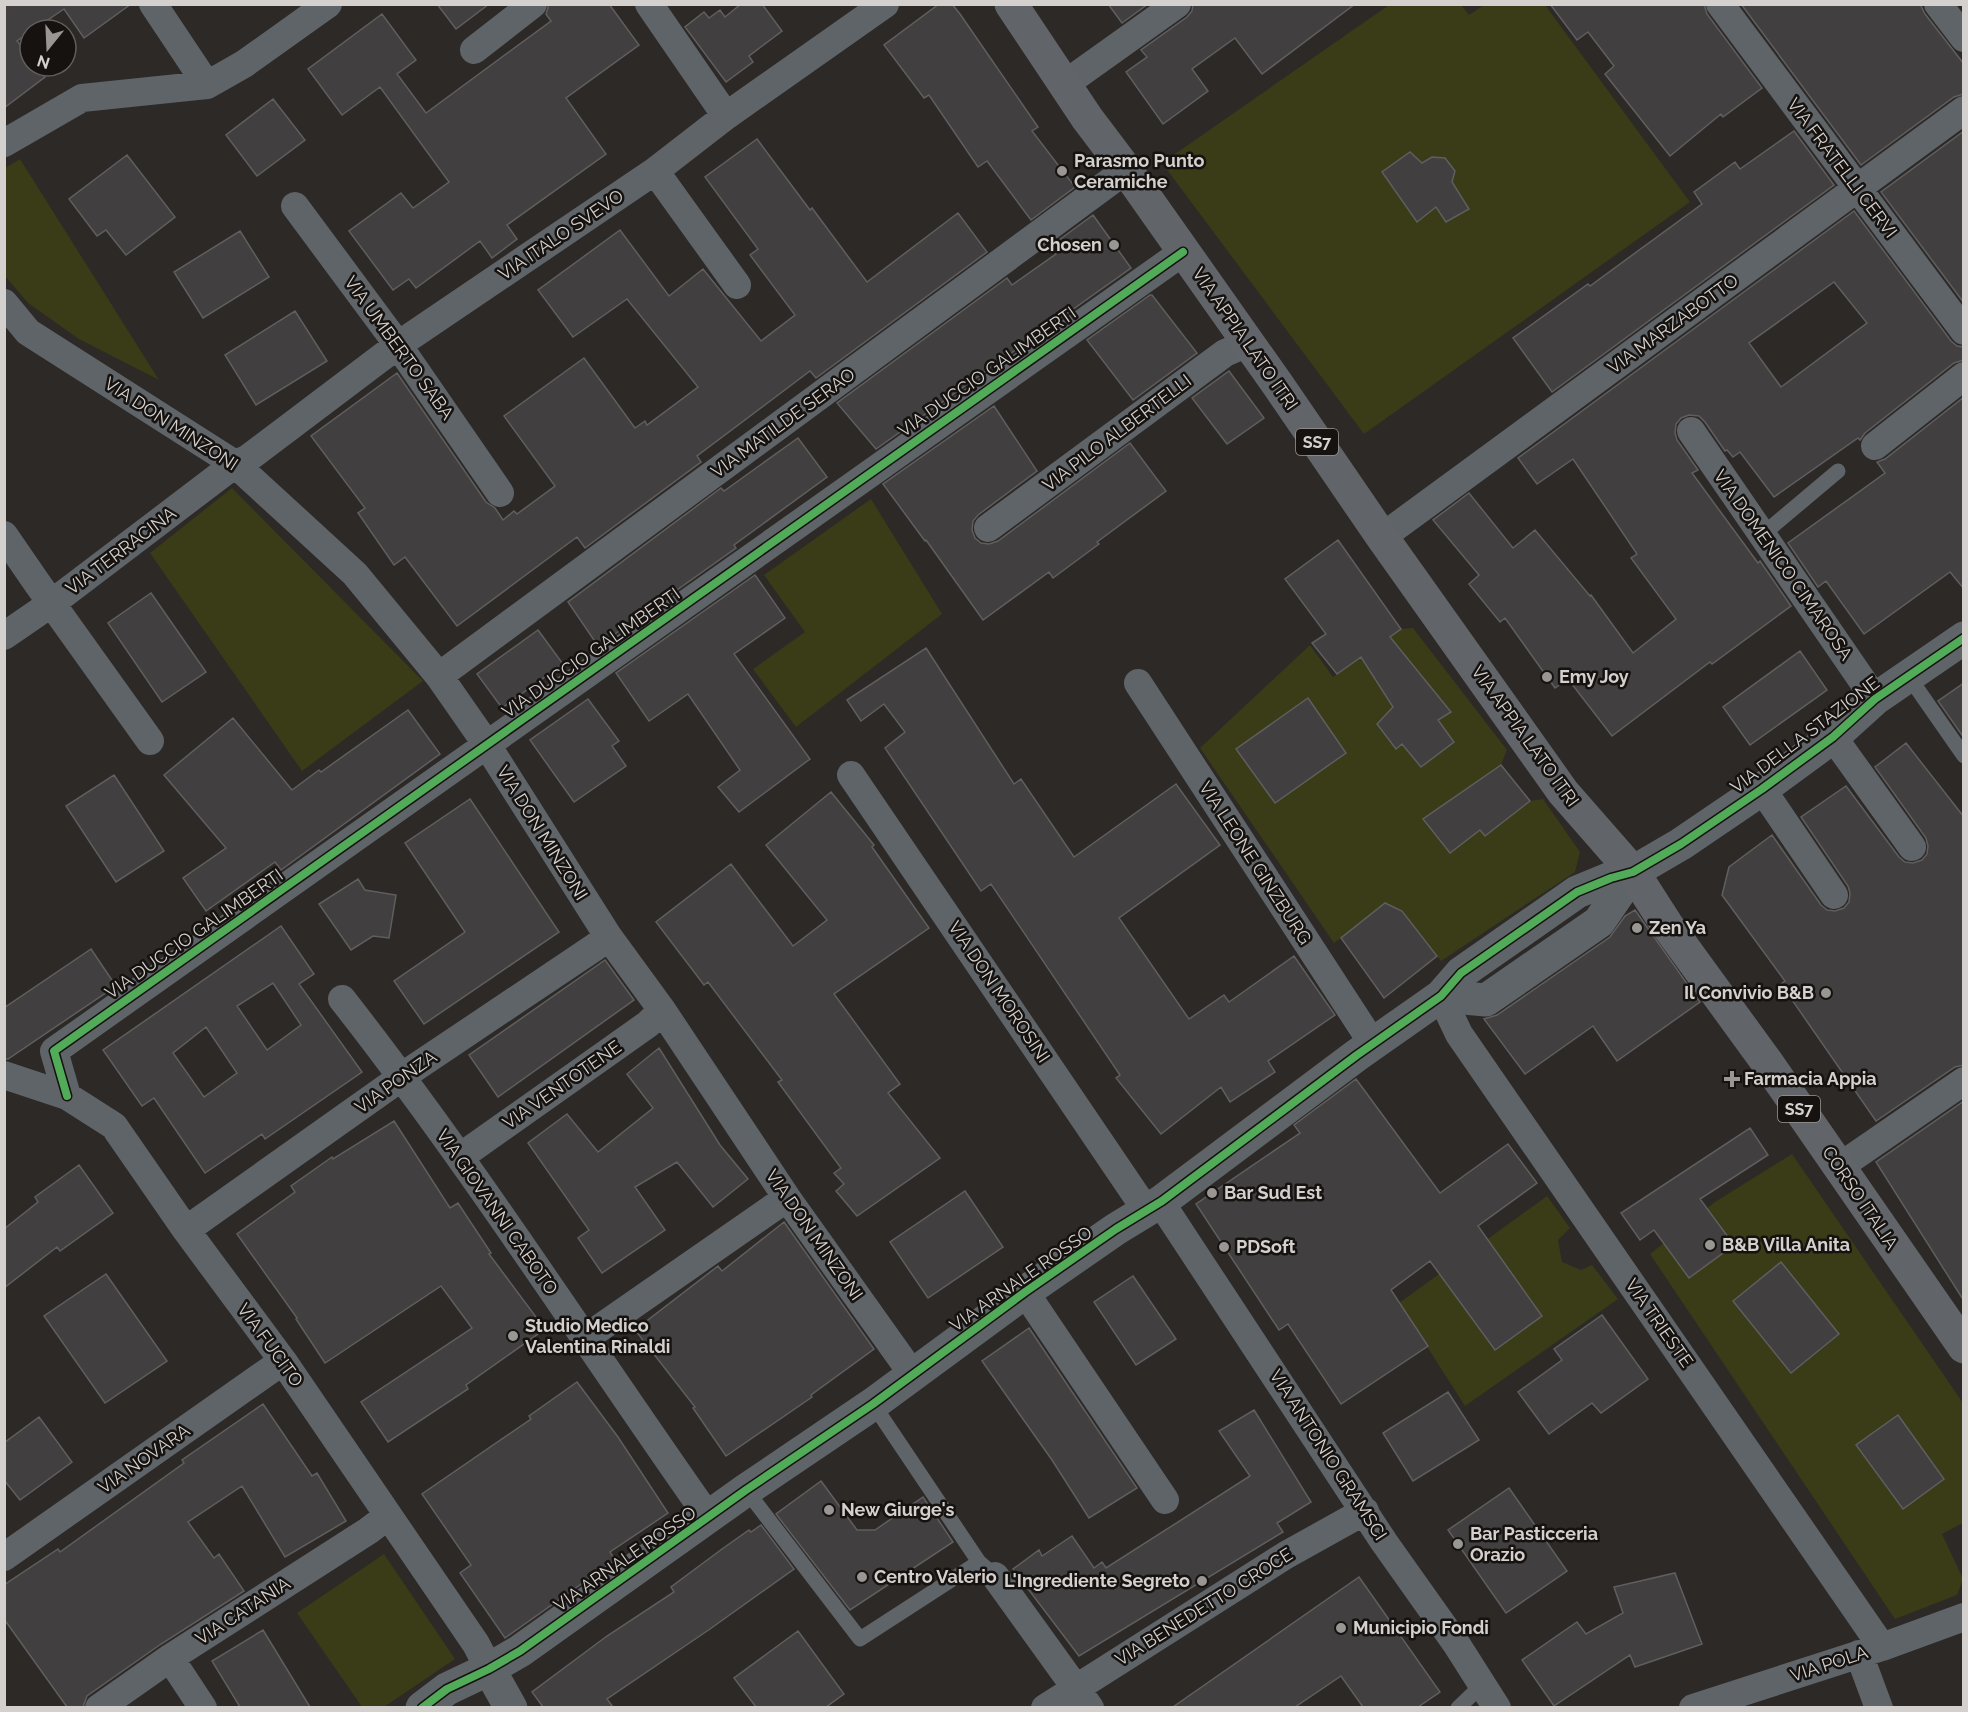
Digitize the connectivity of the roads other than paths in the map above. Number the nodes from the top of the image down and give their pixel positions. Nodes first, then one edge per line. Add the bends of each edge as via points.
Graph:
1 (153, 4) edge
2 (328, 4) edge
3 (533, 4) edge
4 (649, 4) edge
5 (885, 4) edge
6 (1011, 4) edge
7 (1177, 4) edge
8 (1720, 4) edge
9 (1938, 4) edge
10 (1964, 38) edge
11 (474, 50) dead end
12 (1065, 84) junction
13 (207, 85) junction
14 (1964, 110) edge
15 (726, 116) junction
16 (4, 142) edge
17 (655, 171) junction
18 (1127, 171) junction
19 (1859, 189) junction
20 (294, 206) dead end
21 (1183, 252) junction
22 (737, 285) dead end
23 (4, 303) edge
24 (1964, 331) edge
25 (1248, 343) junction
26 (398, 345) junction
27 (1964, 376) edge
28 (1691, 431) dead end
29 (1875, 446) dead end
30 (236, 464) junction
31 (1838, 471) dead end
32 (500, 493) dead end
33 (988, 528) dead end
34 (4, 535) edge
35 (1762, 535) junction
36 (1382, 537) junction
37 (52, 603) junction
38 (4, 636) edge
39 (1962, 641) edge
40 (439, 676) junction
41 (1909, 677) junction
42 (1138, 683) dead end
43 (1875, 699) junction
44 (1833, 737) junction
45 (150, 741) dead end
46 (487, 745) junction
47 (1964, 756) edge
48 (851, 775) dead end
49 (1762, 789) junction
50 (1912, 847) dead end
51 (1633, 872) junction
52 (1834, 895) dead end
53 (608, 936) junction
54 (1441, 996) junction
55 (342, 999) dead end
56 (662, 1010) junction
57 (1373, 1044) junction
58 (4, 1075) edge
59 (403, 1077) junction
60 (1964, 1081) edge
61 (67, 1096) junction
62 (460, 1157) junction
63 (1839, 1167) junction
64 (787, 1198) junction
65 (1154, 1206) junction
66 (186, 1230) junction
67 (1025, 1292) junction
68 (1961, 1337) edge
69 (584, 1339) junction
70 (283, 1361) junction
71 (913, 1375) junction
72 (873, 1404) junction
73 (746, 1490) junction
74 (1165, 1500) dead end
75 (1365, 1511) junction
76 (388, 1516) junction
77 (709, 1518) junction
78 (4, 1557) edge
79 (987, 1569) junction
80 (1964, 1617) edge
81 (1870, 1651) junction
82 (170, 1658) junction
83 (489, 1669) junction
84 (1489, 1696) edge
85 (1082, 1698) edge
86 (99, 1707) edge
87 (203, 1707) edge
88 (422, 1707) edge
89 (512, 1707) edge
90 (1046, 1707) edge
91 (1458, 1707) edge
92 (1693, 1707) edge
93 (1879, 1707) edge

1 - 13 street
2 - 13 street via 244,64
3 - 11 street
4 - 15 street
5 - 15 street, VIA ITALO SVEVO
6 - 12 main road, VIA APPIA LATO ITRI / SS7
7 - 12 street
8 - 19 street, VIA FRATELLI CERVI
9 - 10 street
12 - 18 main road, VIA APPIA LATO ITRI / SS7
13 - 16 street via 82,98
14 - 19 street, VIA MARZABOTTO
15 - 17 street, VIA ITALO SVEVO
17 - 22 street
17 - 26 street, VIA ITALO SVEVO
18 - 21 main road, VIA APPIA LATO ITRI / SS7
18 - 40 street, VIA MATILDE SERAO
19 - 24 street, VIA FRATELLI CERVI
19 - 36 street, VIA MARZABOTTO
20 - 26 street, VIA UMBERTO SABA
21 - 25 main road, VIA APPIA LATO ITRI / SS7
21 - 46 street, VIA DUCCIO GALIMBERTI
23 - 30 street, VIA DON MINZONI via 28,332
25 - 33 street, VIA PILO ALBERTELLI via 1225,353
25 - 36 main road, VIA APPIA LATO ITRI / SS7
26 - 30 street, VIA ITALO SVEVO
26 - 32 street, VIA UMBERTO SABA
27 - 29 street
28 - 35 street, VIA DOMENICO CIMAROSA
30 - 37 street, VIA TERRACINA
30 - 40 street, VIA DON MINZONI via 355,574
31 - 35 lane
34 - 37 street
35 - 43 street, VIA DOMENICO CIMAROSA
36 - 51 main road, VIA APPIA LATO ITRI / SS7 via 1563,792
37 - 38 street, VIA TERRACINA
37 - 45 street
39 - 41 street, VIA DELLA STAZIONE
40 - 46 street, VIA DON MINZONI
41 - 43 street, VIA DELLA STAZIONE
41 - 47 lane
42 - 57 street, VIA LEONE GINZBURG
43 - 44 street, VIA DELLA STAZIONE
44 - 49 street, VIA DELLA STAZIONE
44 - 50 street
46 - 53 street, VIA DON MINZONI
46 - 61 street, VIA DUCCIO GALIMBERTI via 54,1051
48 - 65 street, VIA DON MOROSINI
49 - 51 street, VIA DELLA STAZIONE
49 - 52 street
51 - 54 street, VIA ARNALE ROSSO via 1577,892 1461,973
51 - 63 main road, CORSO ITALIA / SS7
53 - 56 street, VIA DON MINZONI
53 - 59 street, VIA PONZA
54 - 57 street, VIA ARNALE ROSSO
54 - 81 street, VIA TRIESTE via 1459,1034
55 - 59 street, VIA GIOVANNI CABOTO
56 - 62 street, VIA VENTOTENE via 648,1024
56 - 64 street, VIA DON MINZONI
57 - 65 street, VIA ARNALE ROSSO
58 - 61 street, VIA FUCITO
59 - 62 street, VIA GIOVANNI CABOTO
59 - 66 street, VIA PONZA
60 - 63 street
61 - 66 street, VIA FUCITO via 114,1126
62 - 69 street, VIA GIOVANNI CABOTO
63 - 68 main road, CORSO ITALIA / SS7
64 - 69 street
64 - 71 street, VIA DON MINZONI
65 - 67 street, VIA ARNALE ROSSO
65 - 75 street, VIA ANTONIO GRAMSCI via 1167,1212
66 - 70 street, VIA FUCITO
67 - 71 street, VIA ARNALE ROSSO
67 - 74 street
69 - 77 street, VIA GIOVANNI CABOTO
70 - 76 street, VIA FUCITO
70 - 78 street, VIA NOVARA
71 - 72 street, VIA ARNALE ROSSO
72 - 73 street, VIA ARNALE ROSSO
72 - 79 lane
73 - 77 street, VIA ARNALE ROSSO
73 - 79 lane via 861,1639
75 - 84 street, VIA ANTONIO GRAMSCI
75 - 85 street, VIA BENEDETTO CROCE via 1286,1555
76 - 82 street, VIA CATANIA
76 - 83 street, VIA FUCITO
77 - 83 street, VIA ARNALE ROSSO via 520,1652
79 - 85 street
80 - 81 street, VIA POLA
81 - 92 street, VIA POLA
81 - 93 street, VIA TRIESTE
82 - 86 street, VIA CATANIA
82 - 87 street
83 - 88 street, VIA ARNALE ROSSO via 447,1689
83 - 89 street
84 - 91 lane
85 - 90 street, VIA BENEDETTO CROCE

